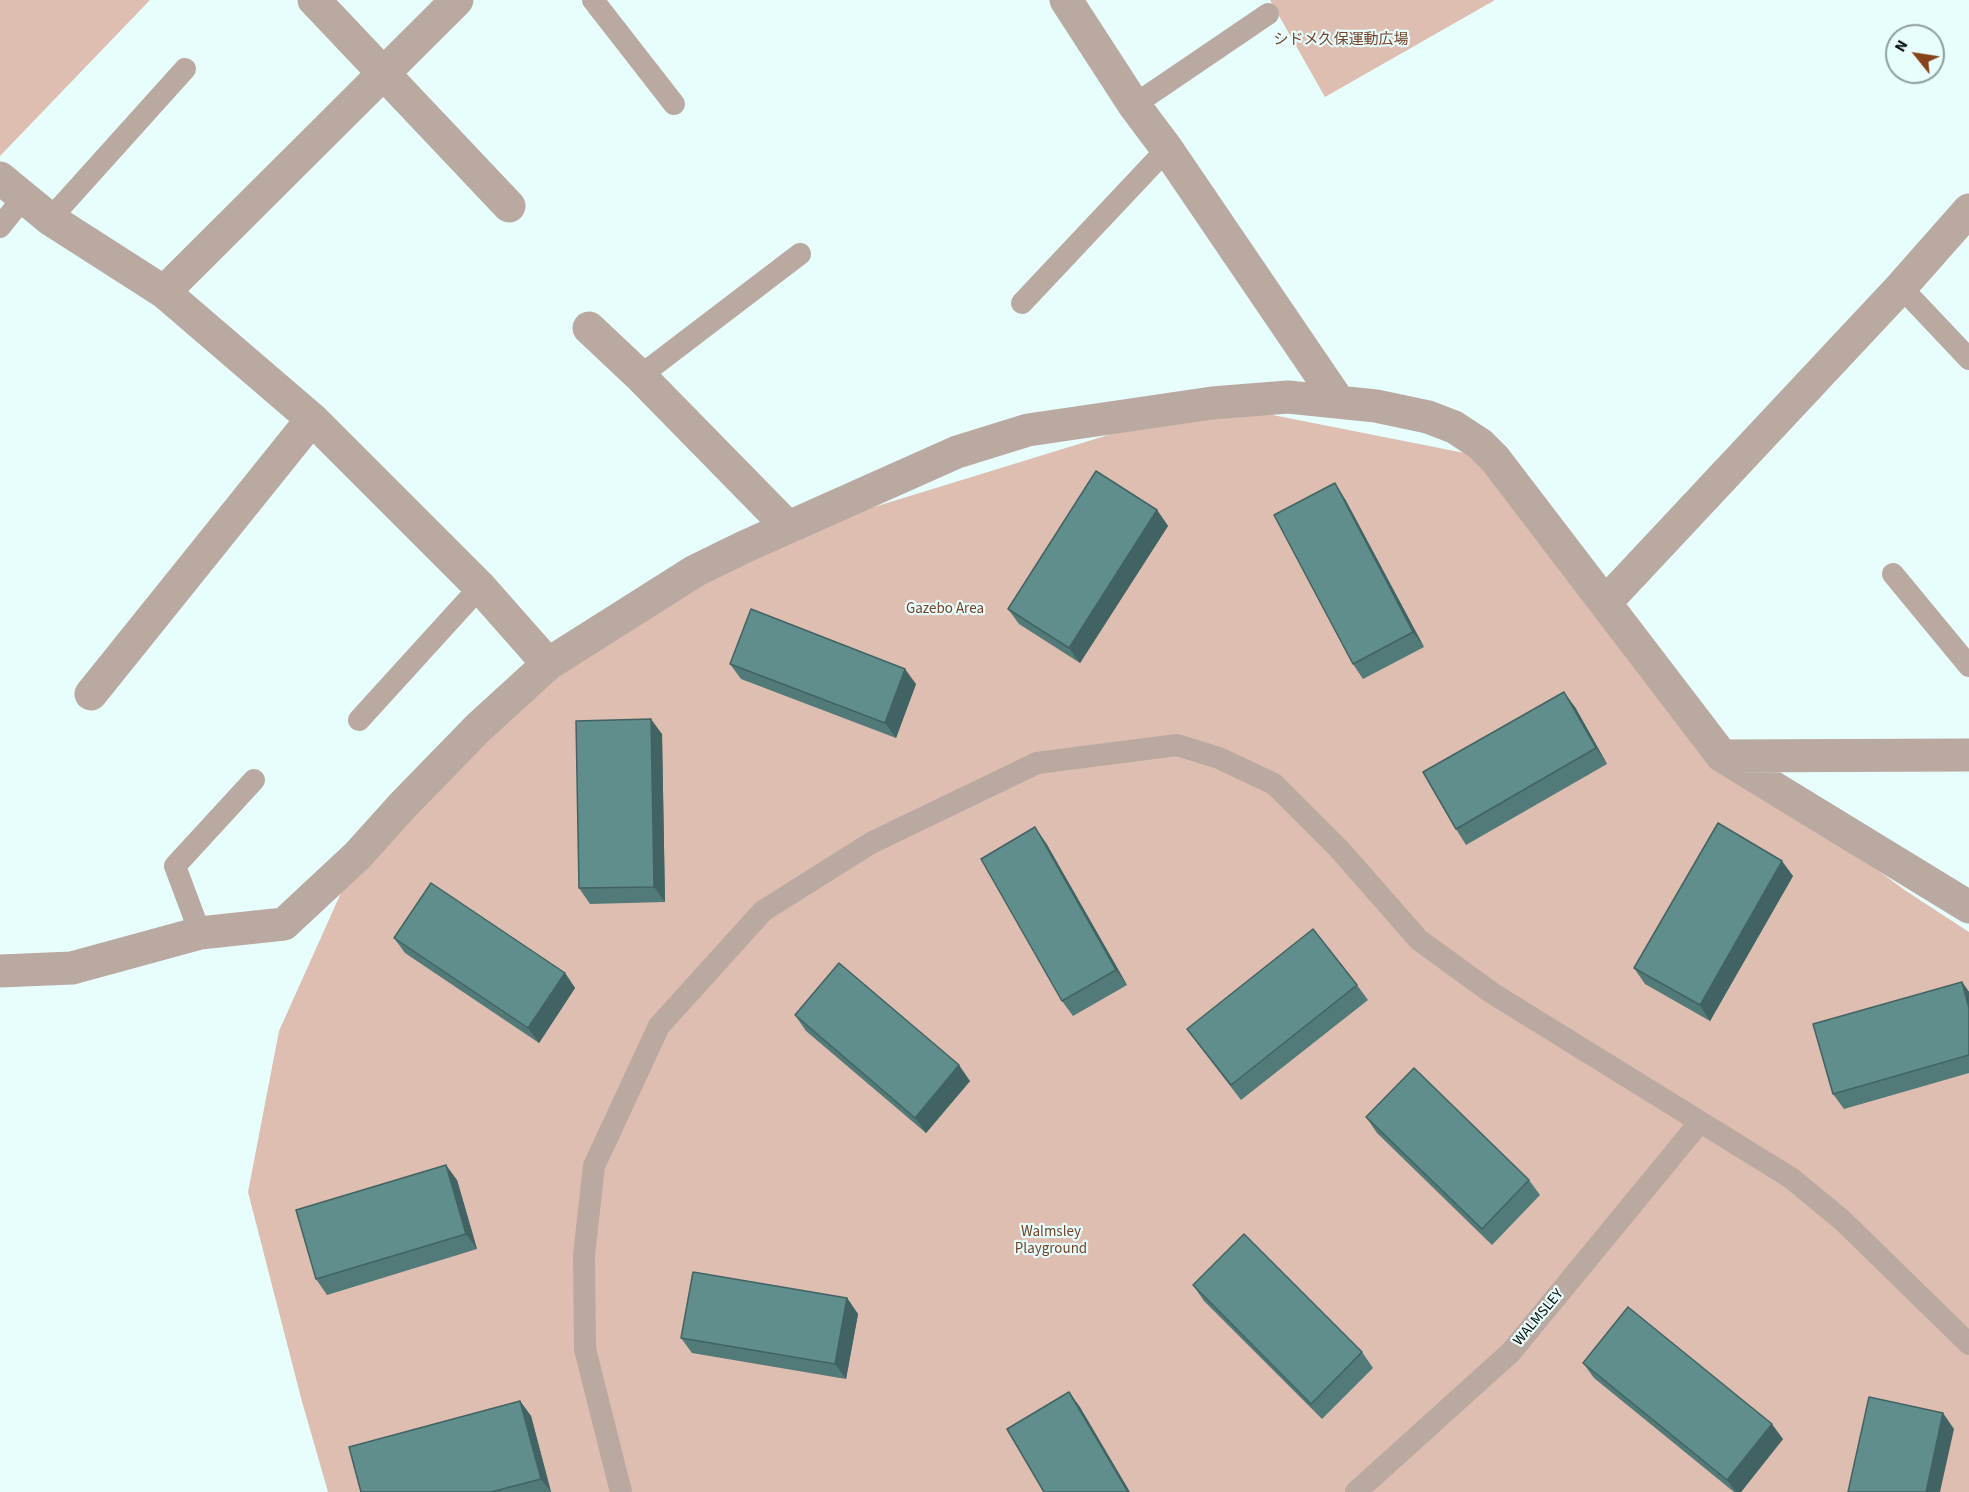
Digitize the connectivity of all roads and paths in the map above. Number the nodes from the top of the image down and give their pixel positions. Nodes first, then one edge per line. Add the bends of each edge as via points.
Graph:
1 (314, 0) edge
2 (457, 0) edge
3 (593, 0) edge
4 (1073, 2) edge
5 (1268, 14) dead end
6 (185, 69) dead end
7 (383, 73) junction
8 (674, 104) dead end
9 (1134, 105) junction
10 (1167, 149) junction
11 (12, 188) edge
12 (509, 206) dead end
13 (1969, 210) edge
14 (50, 219) junction
15 (0, 227) edge
16 (800, 254) dead end
17 (1900, 287) junction
18 (164, 292) junction
19 (1022, 303) dead end
20 (589, 328) dead end
21 (1969, 359) edge
22 (640, 376) junction
23 (1339, 402) junction
24 (312, 419) junction
25 (788, 527) junction
26 (1893, 574) dead end
27 (480, 586) junction
28 (1605, 603) junction
29 (549, 664) junction
30 (1969, 666) edge
31 (91, 694) dead end
32 (359, 720) dead end
33 (1969, 755) edge
34 (1722, 756) junction
35 (254, 780) dead end
36 (1969, 907) edge
37 (200, 933) junction
38 (0, 971) edge
39 (1700, 1122) junction
40 (1969, 1344) edge
41 (621, 1492) edge
42 (1356, 1492) edge

1 - 7 street
2 - 7 street
3 - 8 lane
4 - 9 street
5 - 9 lane
6 - 14 lane
7 - 12 street
7 - 18 street
9 - 10 street
10 - 19 lane
10 - 23 street
11 - 14 street
11 - 15 lane
13 - 17 street
14 - 18 street
16 - 22 lane
17 - 21 lane
17 - 28 street
18 - 24 street
20 - 22 street
22 - 25 street
23 - 25 street via 1288,397 1212,403 1028,430 957,452
23 - 28 street via 1428,417 1454,427 1480,444
24 - 27 street
24 - 31 street
25 - 29 street via 695,571
26 - 30 lane
27 - 29 street
27 - 32 lane
28 - 34 street
29 - 37 street via 478,728 358,855 284,924
33 - 34 street
34 - 36 street
35 - 37 lane via 175,866
37 - 38 street via 72,968
39 - 40 lane via 1791,1178 1842,1220
39 - 41 lane via 1492,993 1419,940 1340,850 1274,784 1219,758 1177,745 1037,763 871,843 763,911 659,1026 594,1166 584,1255 585,1349
39 - 42 lane, WALMSLEY via 1511,1352

